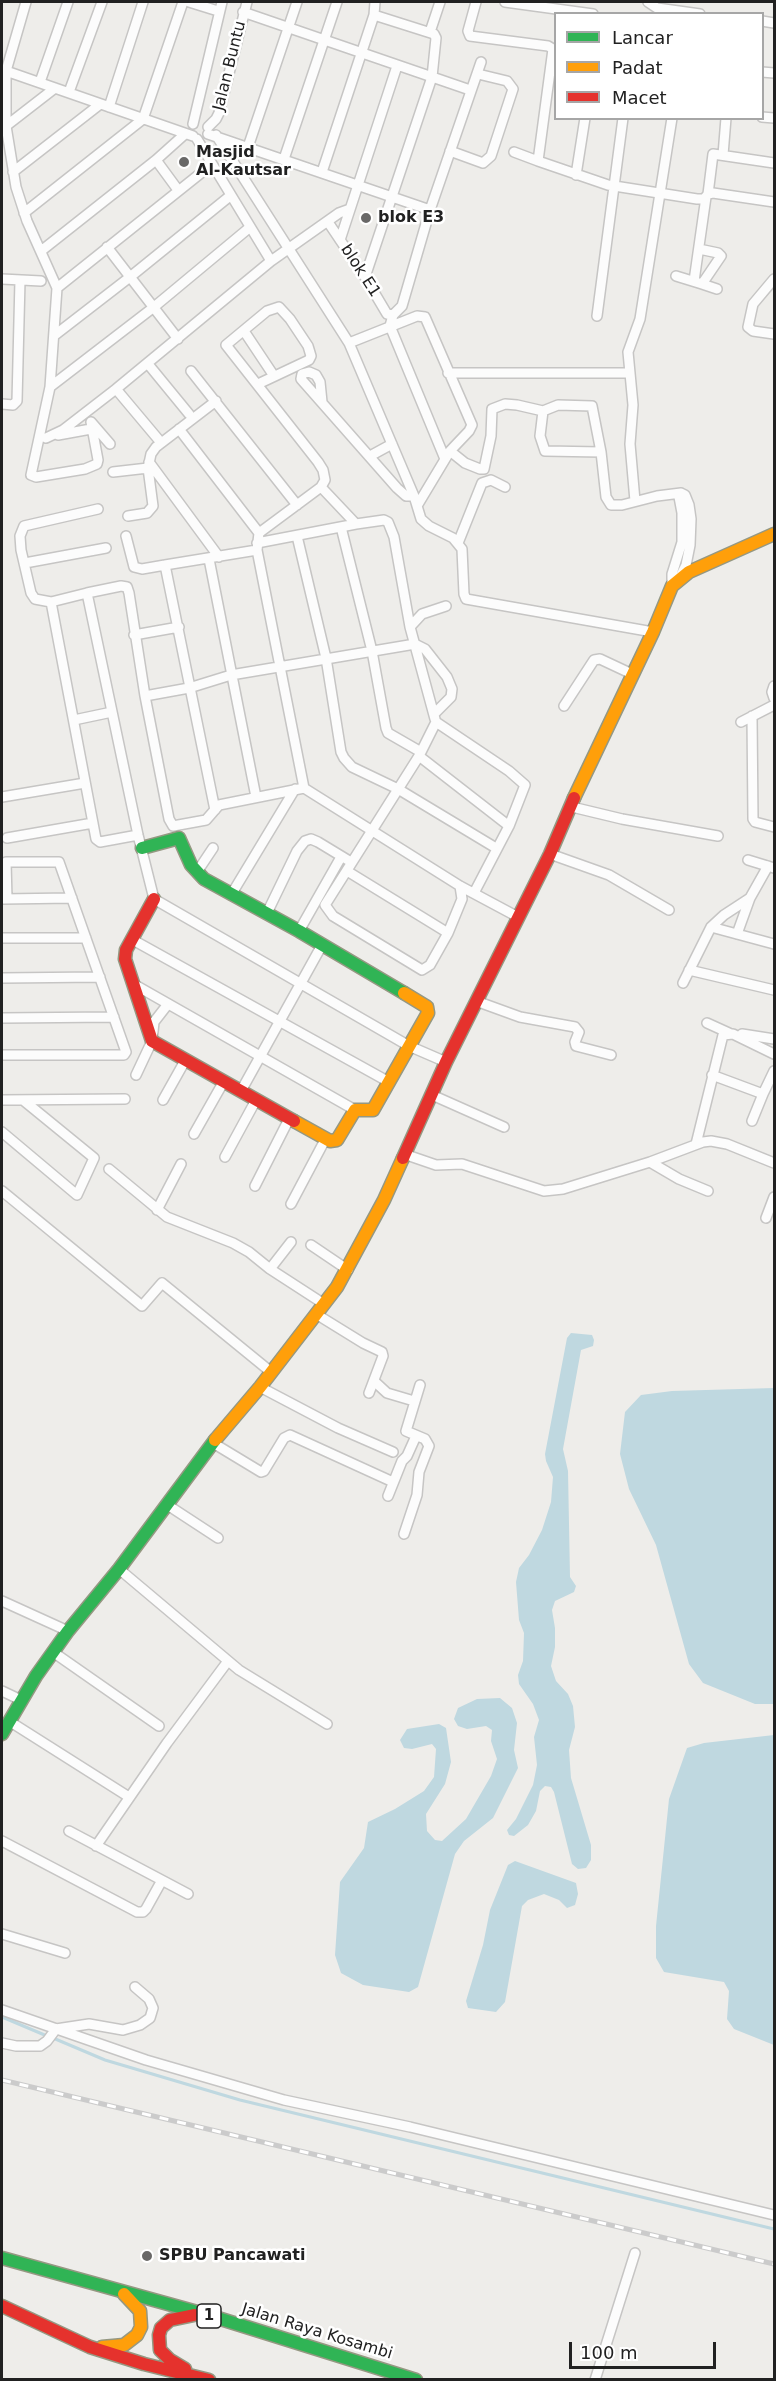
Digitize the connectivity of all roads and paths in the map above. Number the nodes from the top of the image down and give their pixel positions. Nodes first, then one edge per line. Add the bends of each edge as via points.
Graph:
1 (26, 2) edge
2 (68, 2) edge
3 (102, 2) edge
4 (143, 2) edge
5 (183, 2) edge
6 (189, 2) edge
7 (222, 2) edge
8 (246, 2) edge
9 (297, 2) edge
10 (337, 2) edge
11 (375, 2) edge
12 (440, 2) edge
13 (476, 2) edge
14 (505, 2) edge
15 (648, 2) edge
16 (218, 11) junction
17 (243, 12) junction
18 (578, 12) edge
19 (686, 12) edge
20 (374, 15) junction
21 (289, 27) junction
22 (430, 32) junction
23 (325, 40) junction
24 (361, 52) junction
25 (481, 62) dead end
26 (397, 66) junction
27 (6, 71) junction
28 (478, 74) junction
29 (432, 77) junction
30 (40, 82) junction
31 (56, 88) junction
32 (471, 90) junction
33 (69, 92) junction
34 (99, 105) junction
35 (109, 107) junction
36 (143, 119) junction
37 (585, 120) edge
38 (623, 120) edge
39 (672, 120) edge
40 (726, 120) edge
41 (193, 124) junction
42 (6, 126) junction
43 (211, 132) junction
44 (192, 137) junction
45 (248, 147) junction
46 (450, 152) junction
47 (513, 152) dead end
48 (5, 153) edge
49 (723, 155) junction
50 (284, 159) junction
51 (156, 160) junction
52 (538, 161) junction
53 (774, 163) edge
54 (211, 165) junction
55 (13, 172) junction
56 (322, 172) junction
57 (576, 175) junction
58 (357, 184) junction
59 (615, 186) junction
60 (178, 190) junction
61 (659, 194) junction
62 (230, 196) junction
63 (707, 196) junction
64 (393, 197) junction
65 (774, 202) edge
66 (350, 209) junction
67 (430, 210) junction
68 (24, 213) junction
69 (328, 222) junction
70 (249, 228) junction
71 (340, 240) junction
72 (107, 248) junction
73 (290, 249) junction
74 (699, 249) junction
75 (42, 251) junction
76 (271, 261) junction
77 (676, 276) dead end
78 (130, 277) junction
79 (366, 277) junction
80 (2, 279) edge
81 (774, 279) edge
82 (20, 280) junction
83 (41, 281) dead end
84 (698, 282) junction
85 (57, 288) junction
86 (717, 289) dead end
87 (764, 291) junction
88 (774, 293) edge
89 (154, 307) junction
90 (393, 315) junction
91 (597, 316) dead end
92 (390, 326) junction
93 (244, 331) junction
94 (774, 334) edge
95 (55, 335) junction
96 (178, 339) junction
97 (349, 343) junction
98 (148, 364) junction
99 (191, 371) dead end
100 (448, 373) junction
101 (628, 373) junction
102 (274, 376) junction
103 (258, 384) junction
104 (50, 387) junction
105 (116, 389) junction
106 (216, 401) junction
107 (322, 402) dead end
108 (2, 404) edge
109 (543, 411) junction
110 (84, 413) junction
111 (189, 414) dead end
112 (91, 425) junction
113 (180, 429) junction
114 (43, 439) junction
115 (158, 439) dead end
116 (110, 444) dead end
117 (392, 444) junction
118 (601, 452) junction
119 (448, 455) junction
120 (370, 456) junction
121 (148, 465) junction
122 (480, 469) junction
123 (113, 472) dead end
124 (484, 481) junction
125 (321, 487) junction
126 (505, 487) dead end
127 (415, 501) junction
128 (634, 501) junction
129 (297, 505) junction
130 (98, 509) dead end
131 (128, 516) dead end
132 (356, 524) junction
133 (341, 527) junction
134 (774, 534) edge
135 (126, 536) dead end
136 (297, 536) junction
137 (258, 542) junction
138 (458, 543) junction
139 (106, 548) dead end
140 (214, 558) junction
141 (25, 563) junction
142 (165, 566) junction
143 (676, 582) junction
144 (87, 593) junction
145 (51, 602) junction
146 (446, 606) dead end
147 (179, 627) junction
148 (410, 627) junction
149 (652, 632) junction
150 (134, 635) junction
151 (415, 644) junction
152 (372, 651) junction
153 (326, 658) junction
154 (279, 666) junction
155 (632, 674) junction
156 (231, 675) junction
157 (774, 686) edge
158 (189, 688) junction
159 (145, 696) junction
160 (774, 698) edge
161 (774, 705) edge
162 (564, 706) dead end
163 (112, 712) junction
164 (752, 716) junction
165 (435, 718) junction
166 (74, 720) junction
167 (741, 722) dead end
168 (420, 754) junction
169 (85, 783) junction
170 (300, 789) junction
171 (398, 789) junction
172 (2, 797) edge
173 (256, 797) junction
174 (572, 807) junction
175 (215, 810) junction
176 (93, 823) junction
177 (509, 826) junction
178 (774, 827) edge
179 (373, 830) junction
180 (718, 836) dead end
181 (7, 838) dead end
182 (140, 841) junction
183 (213, 848) dead end
184 (496, 848) junction
185 (550, 854) junction
186 (341, 857) junction
187 (748, 860) dead end
188 (349, 866) junction
189 (771, 867) edge
190 (197, 872) junction
191 (460, 886) junction
192 (474, 893) junction
193 (231, 895) junction
194 (72, 898) junction
195 (154, 898) junction
196 (750, 898) junction
197 (4, 899) edge
198 (669, 910) dead end
199 (267, 913) junction
200 (518, 917) junction
201 (711, 927) junction
202 (299, 931) junction
203 (448, 933) junction
204 (737, 934) junction
205 (2, 938) edge
206 (86, 938) junction
207 (133, 940) junction
208 (774, 944) edge
209 (322, 945) junction
210 (689, 970) junction
211 (100, 977) junction
212 (2, 978) edge
213 (301, 983) junction
214 (683, 983) dead end
215 (135, 985) junction
216 (774, 990) edge
217 (476, 1001) junction
218 (168, 1004) junction
219 (114, 1017) junction
220 (2, 1018) edge
221 (280, 1021) junction
222 (707, 1023) dead end
223 (732, 1034) junction
224 (774, 1039) edge
225 (152, 1041) junction
226 (409, 1046) junction
227 (774, 1054) edge
228 (2, 1055) edge
229 (611, 1055) dead end
230 (262, 1056) junction
231 (186, 1059) junction
232 (446, 1062) junction
233 (774, 1071) edge
234 (136, 1075) dead end
235 (712, 1075) junction
236 (224, 1081) junction
237 (389, 1082) junction
238 (241, 1091) junction
239 (763, 1094) junction
240 (432, 1095) junction
241 (125, 1099) dead end
242 (2, 1100) edge
243 (23, 1100) junction
244 (163, 1100) dead end
245 (256, 1100) junction
246 (355, 1110) junction
247 (289, 1119) junction
248 (752, 1121) dead end
249 (504, 1127) dead end
250 (2, 1132) edge
251 (194, 1134) dead end
252 (326, 1138) junction
253 (696, 1144) junction
254 (404, 1154) junction
255 (225, 1157) dead end
256 (650, 1162) junction
257 (774, 1163) edge
258 (181, 1164) dead end
259 (109, 1169) dead end
260 (255, 1186) dead end
261 (2, 1191) edge
262 (708, 1191) dead end
263 (774, 1197) edge
264 (291, 1204) dead end
265 (157, 1210) junction
266 (766, 1218) dead end
267 (291, 1242) dead end
268 (311, 1245) dead end
269 (270, 1269) junction
270 (348, 1270) junction
271 (320, 1309) junction
272 (271, 1372) junction
273 (374, 1381) junction
274 (420, 1385) dead end
275 (260, 1387) junction
276 (369, 1393) dead end
277 (414, 1401) junction
278 (416, 1436) junction
279 (213, 1443) junction
280 (393, 1452) dead end
281 (393, 1482) junction
282 (388, 1496) dead end
283 (166, 1504) junction
284 (404, 1534) dead end
285 (218, 1538) dead end
286 (119, 1569) junction
287 (2, 1601) edge
288 (68, 1631) junction
289 (53, 1652) junction
290 (228, 1661) junction
291 (2, 1691) edge
292 (21, 1700) junction
293 (9, 1721) junction
294 (327, 1724) dead end
295 (159, 1726) dead end
296 (2, 1734) edge
297 (129, 1797) junction
298 (69, 1831) dead end
299 (2, 1841) edge
300 (96, 1846) junction
301 (161, 1882) junction
302 (188, 1894) dead end
303 (2, 1934) edge
304 (65, 1953) dead end
305 (135, 1987) dead end
306 (2, 2010) edge
307 (112, 2028) junction
308 (52, 2035) junction
309 (2, 2043) edge
310 (101, 2045) junction
311 (774, 2215) edge
312 (635, 2253) dead end
313 (2, 2258) edge
314 (121, 2291) junction
315 (2, 2306) edge
316 (208, 2316) junction
317 (90, 2347) junction
318 (205, 2379) edge
319 (416, 2379) edge
320 (595, 2379) edge

1 - 27 street
2 - 30 street
3 - 33 street
4 - 35 street
5 - 36 street
6 - 16 street
7 - 16 street
8 - 17 street, Jalan Buntu
9 - 21 street
10 - 23 street
11 - 20 street
12 - 22 street
13 - 52 street via 470,36 553,49
14 - 18 street
15 - 19 street via 657,8
16 - 41 street
17 - 21 street
17 - 43 street, Jalan Buntu
20 - 22 street
20 - 24 street
21 - 23 street
21 - 45 street
22 - 29 street via 436,38
23 - 24 street
23 - 50 street
24 - 26 street
24 - 56 street
25 - 28 street
26 - 29 street
26 - 58 street
27 - 30 street
27 - 42 street
28 - 32 street
28 - 46 street via 507,81 513,89 491,156 483,163
29 - 32 street
29 - 64 street
30 - 31 street
31 - 33 street
31 - 42 street
32 - 46 street
33 - 34 street
34 - 35 street
34 - 55 street
35 - 36 street
36 - 44 street
36 - 68 street
37 - 57 street
38 - 59 street
39 - 61 street
40 - 49 street
41 - 43 street via 204,122
41 - 44 street
42 - 48 street
43 - 44 street via 204,139
43 - 45 street
43 - 73 street
44 - 51 street
44 - 54 street
45 - 50 street
46 - 67 street
47 - 52 street
48 - 55 street
49 - 53 street
49 - 63 street via 713,154
50 - 56 street
51 - 60 street
51 - 75 street
52 - 57 street
54 - 60 street
54 - 62 street
55 - 68 street
56 - 58 street
57 - 59 street
58 - 64 street
58 - 66 street
59 - 61 street
59 - 91 street
60 - 72 street
61 - 63 street via 704,200
61 - 101 street via 640,319 628,352
62 - 70 street
62 - 78 street
63 - 65 street
63 - 74 street
64 - 67 street
64 - 79 street
66 - 69 street
66 - 71 street
67 - 90 street via 402,306
68 - 75 street
69 - 71 street, blok E1
69 - 73 street
70 - 76 street
70 - 89 street
71 - 79 street, blok E1
72 - 78 street
72 - 85 street
73 - 76 street
73 - 97 street
74 - 84 street
74 - 84 street via 721,256
75 - 85 street
76 - 96 street
77 - 84 street
78 - 89 street
78 - 95 street
79 - 90 street, blok E1 via 387,314
80 - 82 street
81 - 87 street
82 - 83 street
82 - 108 street via 17,401 13,405
84 - 86 street
85 - 95 street
87 - 88 street
87 - 94 street via 753,304 748,329
89 - 96 street
89 - 104 street
90 - 92 street
92 - 97 street
92 - 100 street via 425,317
92 - 119 street
93 - 102 street
93 - 102 street via 274,307 290,319 311,356
93 - 103 street via 226,345
95 - 104 street
96 - 98 street
97 - 117 street
98 - 105 street
98 - 111 street
99 - 106 street
100 - 101 street
100 - 119 street via 471,425
101 - 128 street via 633,405 630,444
102 - 103 street
103 - 125 street via 323,470 325,480
104 - 114 street
105 - 110 street
105 - 115 street
106 - 113 street
106 - 129 street
107 - 120 street
109 - 118 street via 540,436 545,451
109 - 118 street via 558,405 592,406
109 - 122 street via 506,404 492,409 487,457 484,469
110 - 112 street
110 - 114 street via 63,430
112 - 114 street
112 - 114 street via 98,462 85,469 31,475
112 - 116 street
113 - 121 street via 156,447
113 - 137 street
117 - 120 street
117 - 127 street
118 - 128 street via 608,503 617,506
119 - 122 street
119 - 127 street
120 - 127 street
121 - 123 street
121 - 131 street via 153,506 147,513
121 - 140 street
122 - 124 street
124 - 126 street
124 - 138 street
125 - 129 street
125 - 132 street
127 - 138 street via 425,523
128 - 143 street via 681,493 687,530 686,565
129 - 137 street
130 - 141 street via 24,526 20,536
132 - 133 street
132 - 148 street via 384,520 390,525
133 - 136 street
133 - 152 street
134 - 143 main road
135 - 142 street via 134,567
136 - 137 street
136 - 153 street
137 - 140 street
137 - 154 street
138 - 149 street via 464,551 464,594 468,600
139 - 141 street
140 - 142 street
140 - 156 street
141 - 145 street via 31,593 41,601
142 - 147 street
143 - 149 main road
144 - 145 street
144 - 150 street via 127,587
144 - 163 street
145 - 166 street
146 - 148 street via 422,614
147 - 150 street
147 - 158 street
148 - 151 street
149 - 155 main road
150 - 159 street
151 - 152 street
151 - 165 street
151 - 165 street via 425,649 452,689 451,697
152 - 153 street
152 - 168 street via 386,728
153 - 154 street
153 - 171 street via 344,758 352,767
154 - 156 street
154 - 170 street
155 - 162 street via 600,659 594,660
155 - 174 main road
156 - 158 street
156 - 173 street
157 - 160 street
158 - 159 street
158 - 175 street
159 - 175 street via 171,824 175,827 206,820
161 - 164 street
163 - 166 street
163 - 182 street
164 - 167 street
164 - 178 street via 753,819
165 - 168 street
165 - 177 street via 524,783
166 - 169 street
168 - 171 street
168 - 177 street
169 - 172 street
169 - 176 street
170 - 173 street
170 - 179 street
170 - 193 street
171 - 179 street
171 - 184 street
173 - 175 street via 219,805
174 - 180 street
174 - 185 main road
176 - 181 street
176 - 182 street via 100,842
177 - 184 street
179 - 188 street
179 - 191 street
182 - 190 main road via 178,838
182 - 195 street
183 - 190 street
184 - 192 street
185 - 198 street via 609,875
185 - 200 main road
186 - 188 street
186 - 199 street via 318,842 305,841
186 - 202 street
187 - 189 street
188 - 203 street
188 - 203 street via 325,905 333,916 422,970 430,965
189 - 196 street
190 - 193 main road
191 - 192 street
191 - 203 street via 462,899
192 - 200 street
193 - 199 main road
194 - 197 street
194 - 197 street via 60,862 6,862
194 - 206 street
195 - 207 main road
195 - 213 street
196 - 201 street
196 - 204 street
199 - 202 main road
200 - 217 main road
201 - 204 street
201 - 210 street
202 - 209 main road
204 - 208 street
205 - 206 street
206 - 211 street
207 - 215 main road via 125,959
207 - 221 street
209 - 213 street
209 - 226 main road via 427,1007 428,1013
210 - 214 street
210 - 216 street
211 - 212 street
211 - 219 street
213 - 221 street
213 - 226 street
215 - 218 street
215 - 225 main road
217 - 229 street via 520,1017 575,1028 579,1032 576,1046
217 - 232 main road
218 - 225 street via 154,1022
218 - 230 street
219 - 220 street
219 - 228 street via 126,1050 124,1055
221 - 230 street
221 - 237 street
222 - 223 street
223 - 224 street
223 - 227 street
223 - 235 street via 721,1038
225 - 231 main road
225 - 234 street
226 - 232 street
226 - 237 main road
230 - 238 street
230 - 246 street
231 - 236 main road
231 - 244 street
232 - 240 main road
233 - 239 street
235 - 239 street
235 - 253 street
236 - 238 main road
236 - 251 street
237 - 246 main road via 373,1110
238 - 245 main road
239 - 248 street
240 - 249 street
240 - 254 main road
241 - 243 street
242 - 243 street
243 - 250 street via 94,1158 77,1195
245 - 247 main road
245 - 255 street
246 - 252 main road via 337,1140
247 - 252 main road
247 - 260 street
252 - 264 street
253 - 256 street
253 - 257 street via 727,1144
254 - 256 street via 441,1166 462,1164 544,1191 563,1189
254 - 270 main road
256 - 262 street
258 - 265 street
259 - 265 street
261 - 272 street via 142,1306 162,1283
263 - 266 street
265 - 269 street via 184,1225 233,1243
267 - 269 street
268 - 270 street
269 - 271 street
270 - 271 main road
271 - 272 main road
271 - 273 street via 363,1344 382,1352
272 - 275 main road
273 - 276 street
273 - 277 street via 387,1393
274 - 277 street
275 - 279 main road
275 - 280 street
277 - 278 street via 406,1431
278 - 281 street
278 - 284 street via 429,1446
279 - 281 street via 261,1472 290,1435
279 - 283 main road
281 - 282 street
283 - 285 street
283 - 286 main road
286 - 288 main road
286 - 290 street
287 - 288 street
288 - 289 main road
289 - 292 main road
289 - 295 street
290 - 294 street
290 - 297 street
291 - 292 street
292 - 293 main road
293 - 296 main road
293 - 297 street
297 - 300 street
298 - 300 street
299 - 301 street via 137,1912 146,1909
300 - 301 street
301 - 302 street
303 - 304 street
305 - 307 street via 153,2008 150,2018 131,2029
306 - 308 street
307 - 308 street via 89,2024
307 - 310 street
308 - 309 street via 40,2046
308 - 310 street
310 - 311 street via 284,2100
312 - 320 street
313 - 314 main road, Jalan Raya Kosambi / 1
314 - 316 main road, Jalan Raya Kosambi / 1
314 - 317 main road via 141,2311 139,2332 124,2345
315 - 317 main road
316 - 318 main road via 192,2314 170,2320 161,2328 158,2342 170,2360
316 - 319 main road, Jalan Raya Kosambi / 1
317 - 318 main road

